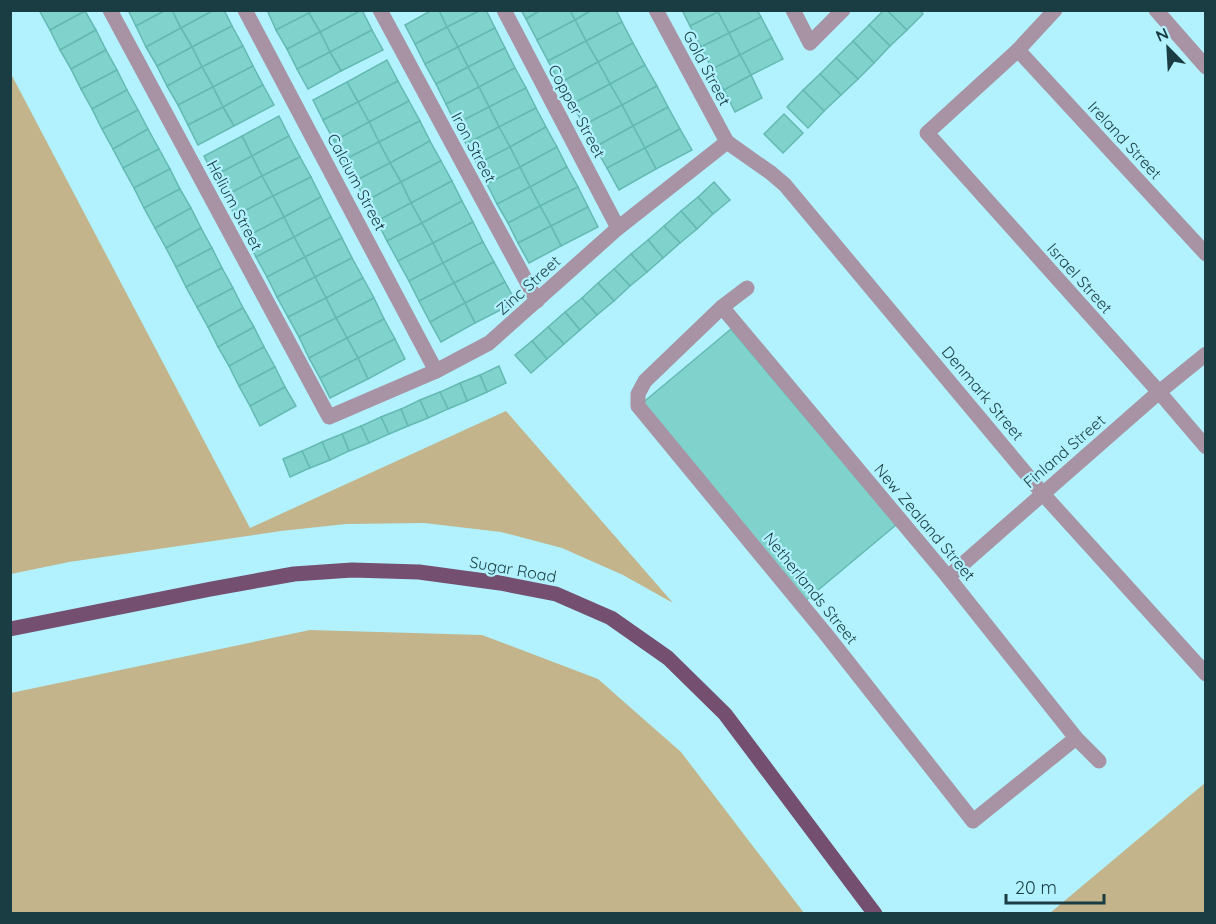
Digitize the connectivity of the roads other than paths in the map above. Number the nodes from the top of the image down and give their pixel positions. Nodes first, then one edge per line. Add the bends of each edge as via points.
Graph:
1 (110, 10) edge
2 (245, 10) edge
3 (380, 10) edge
4 (504, 10) edge
5 (656, 10) edge
6 (793, 10) edge
7 (843, 10) edge
8 (1055, 10) edge
9 (1156, 10) edge
10 (1018, 50) junction
11 (1206, 67) edge
12 (727, 142) junction
13 (618, 228) junction
14 (1206, 254) edge
15 (747, 288) dead end
16 (537, 301) junction
17 (722, 307) junction
18 (1206, 354) edge
19 (436, 371) junction
20 (1159, 392) junction
21 (329, 417) joint
22 (1206, 447) edge
23 (1043, 494) junction
24 (948, 577) junction
25 (10, 629) edge
26 (1206, 674) edge
27 (1077, 738) junction
28 (1099, 761) dead end
29 (875, 914) edge

1 - 21 street, Helium Street
2 - 19 street, Calcium Street
3 - 16 street, Iron Street
4 - 13 street, Copper Street
5 - 12 street, Gold Street
6 - 7 street via 810,43
8 - 10 street
9 - 11 street
10 - 14 street, Ireland Street
10 - 20 street, Israel Street via 927,133
12 - 13 street, Zinc Street
12 - 23 street, Denmark Street via 785,185
13 - 16 street, Zinc Street
15 - 17 street, Netherlands Street
16 - 19 street, Zinc Street via 489,343
17 - 24 street, New Zealand Street
17 - 27 street, Netherlands Street via 645,381 638,394 638,406 973,821
18 - 20 street, Finland Street
19 - 21 street, Zinc Street
20 - 22 street, Israel Street
20 - 23 street, Finland Street
23 - 24 street, Finland Street
23 - 26 street, Denmark Street
24 - 27 street, New Zealand Street
25 - 29 main road, Sugar Road via 294,574 352,570 419,572 556,594 611,618 668,658 725,714
27 - 28 street, New Zealand Street

